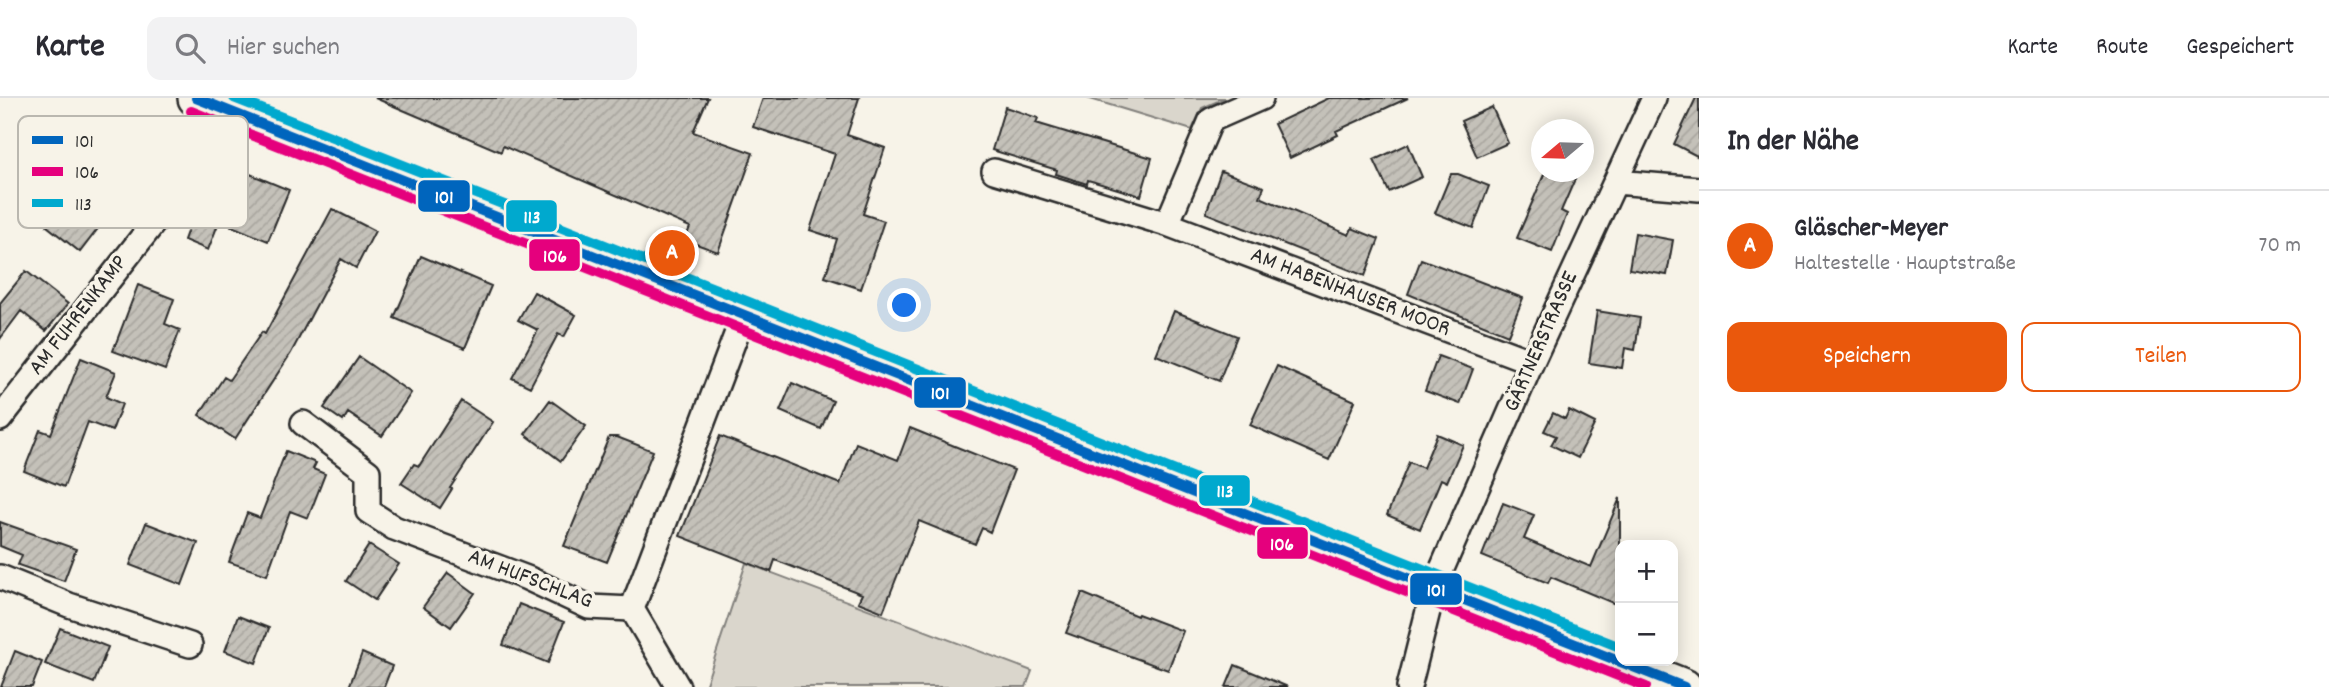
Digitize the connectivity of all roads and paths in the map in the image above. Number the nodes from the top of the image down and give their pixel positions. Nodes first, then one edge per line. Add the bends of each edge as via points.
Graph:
1 (1261, 98) edge
2 (1654, 98) edge
3 (210, 103) edge
4 (243, 116) edge
5 (248, 118) edge
6 (995, 171) dead end
7 (1616, 182) junction
8 (1699, 189) edge
9 (1167, 224) junction
10 (150, 228) edge
11 (744, 314) junction
12 (1532, 362) junction
13 (0, 419) edge
14 (303, 423) dead end
15 (0, 577) edge
16 (1434, 587) junction
17 (632, 609) junction
18 (190, 645) dead end
19 (678, 687) edge
20 (1409, 687) edge
21 (1684, 687) edge

1 - 9 street via 1211,120
2 - 7 street, GÄRTNERSTRASSE
3 - 4 main road
5 - 11 main road
6 - 9 street, AM HABENHAUSER MOOR
7 - 8 street
7 - 12 street, GÄRTNERSTRASSE
9 - 12 street, AM HABENHAUSER MOOR
10 - 13 street, AM FUHRENKAMP
11 - 16 main road
11 - 17 street
12 - 16 street, GÄRTNERSTRASSE
14 - 17 street, AM HUFSCHLAG via 368,472 368,510 394,528 527,578 589,607
15 - 18 street
16 - 20 street, GÄRTNERSTRASSE
16 - 21 main road
17 - 19 street

